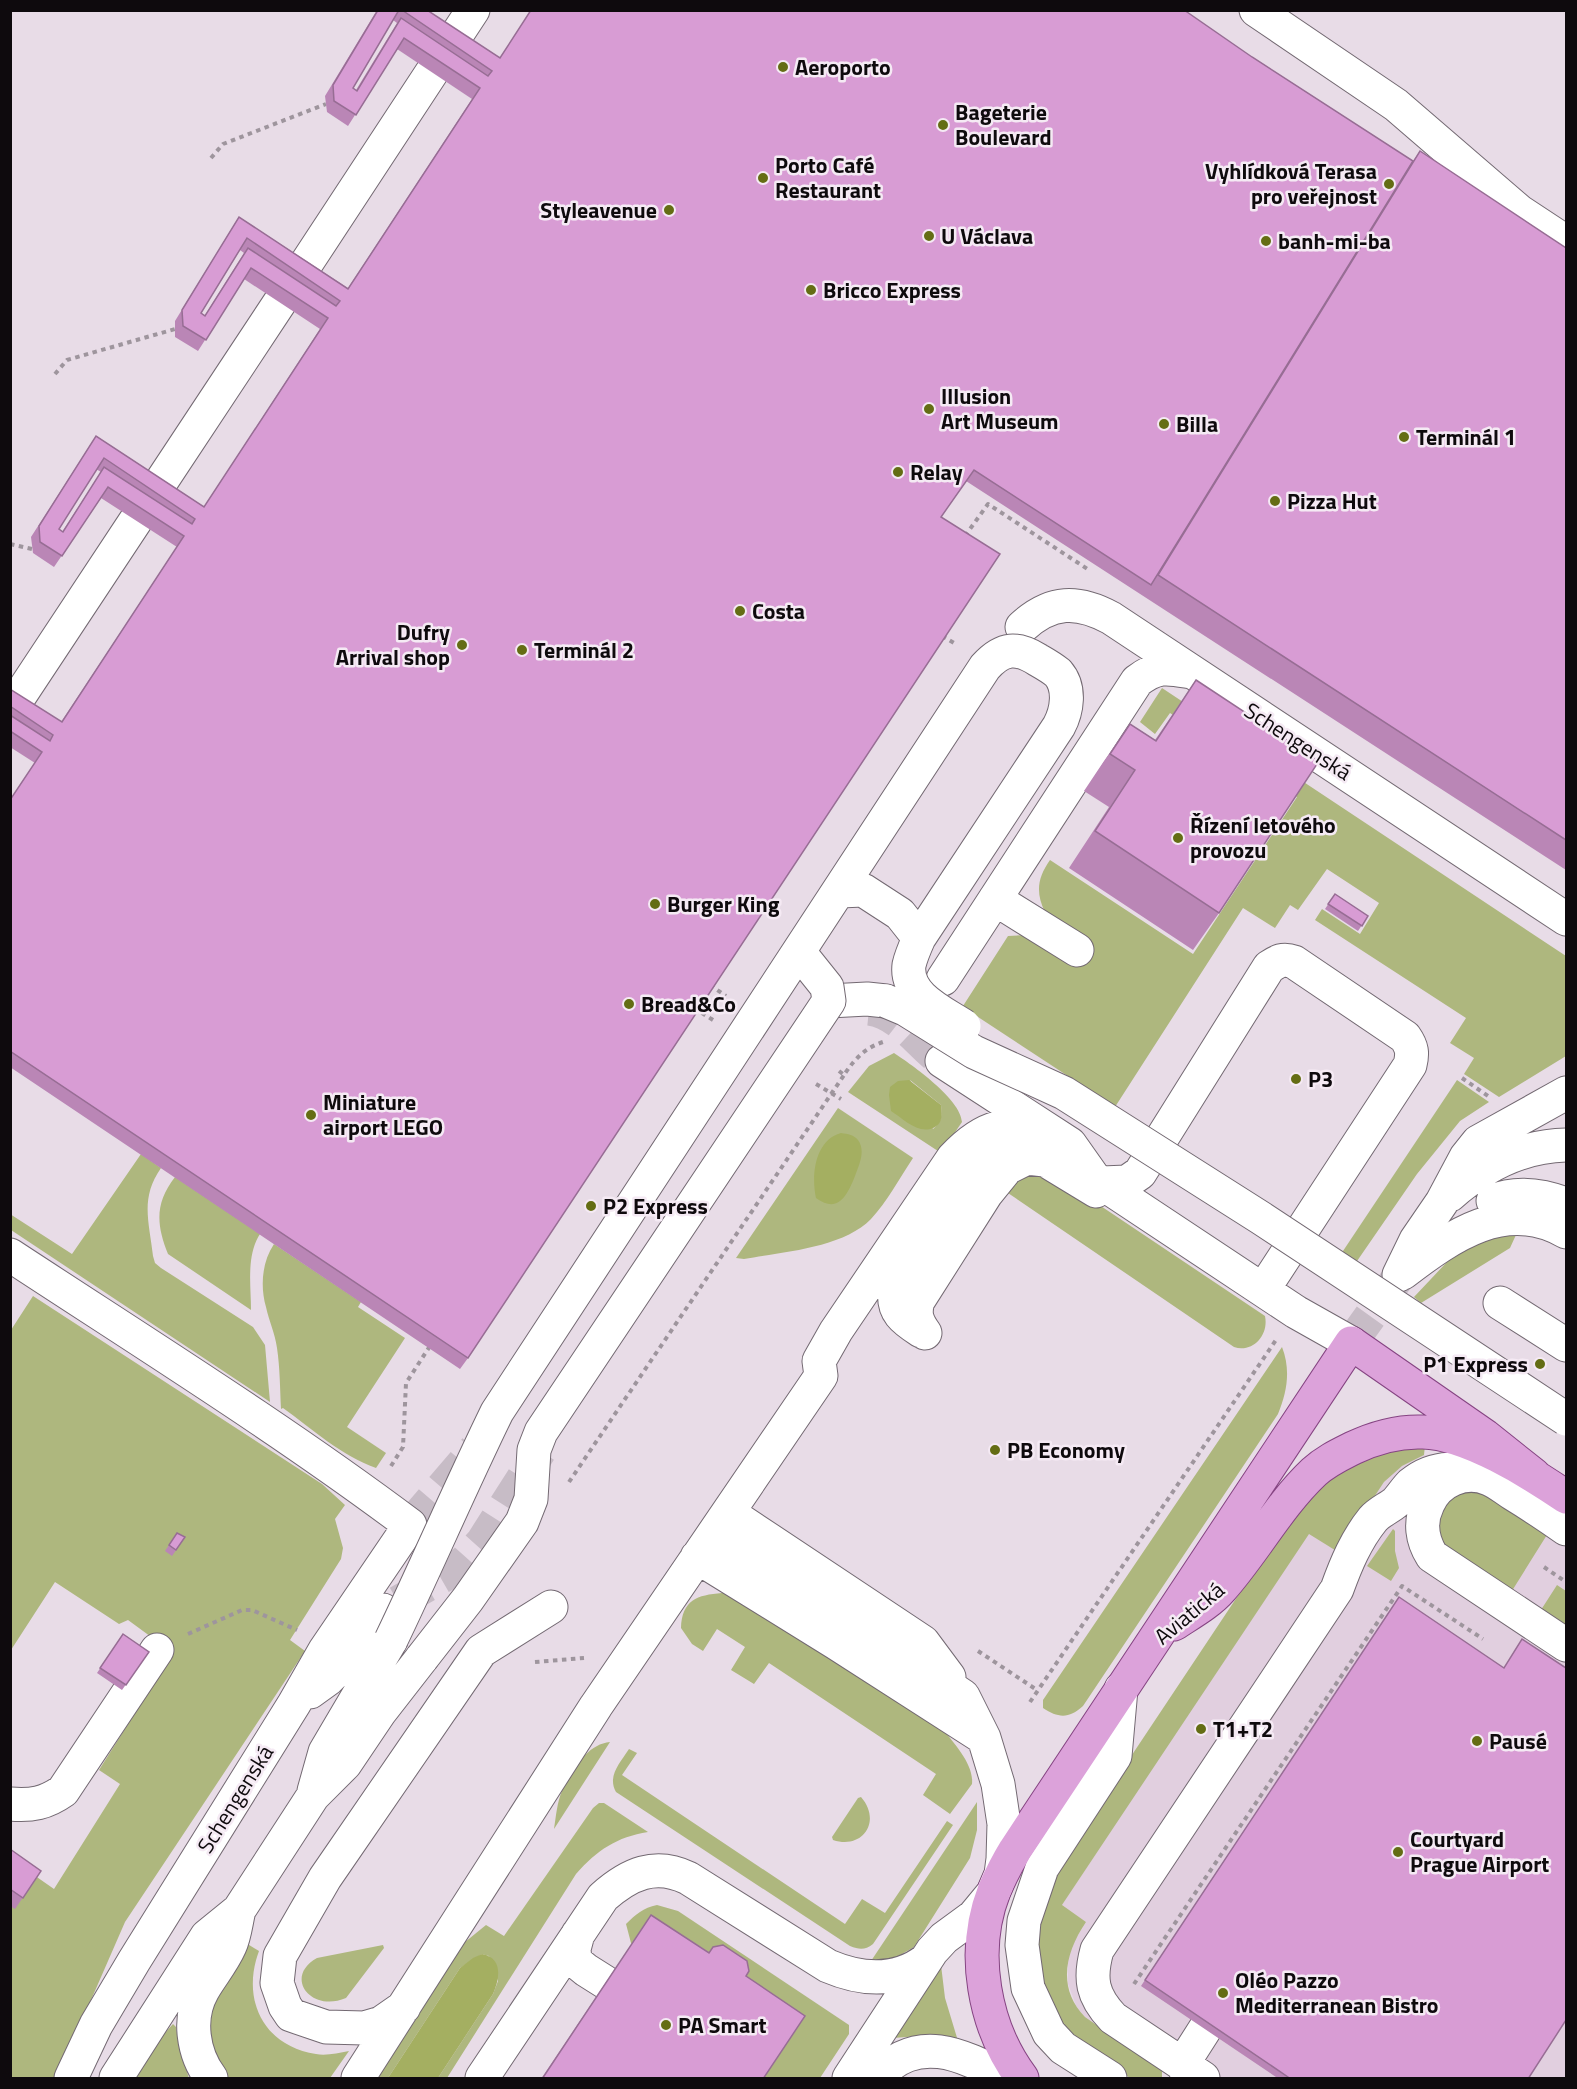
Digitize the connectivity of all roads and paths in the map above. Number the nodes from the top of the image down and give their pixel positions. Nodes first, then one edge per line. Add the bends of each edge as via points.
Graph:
1 (472, 10) edge
2 (1256, 10) edge
3 (326, 104) dead end
4 (211, 158) dead end
5 (1566, 242) edge
6 (175, 329) dead end
7 (55, 374) dead end
8 (10, 544) edge
9 (32, 549) dead end
10 (1022, 627) dead end
11 (937, 632) edge
12 (954, 644) edge
13 (1194, 673) junction
14 (13, 706) edge
15 (840, 891) junction
16 (994, 898) junction
17 (1566, 919) edge
18 (918, 938) junction
19 (1077, 950) dead end
20 (799, 952) junction
21 (943, 979) dead end
22 (706, 983) edge
23 (734, 1001) dead end
24 (830, 1001) junction
25 (897, 1039) dead end
26 (942, 1061) tunnel mouth
27 (839, 1071) dead end
28 (844, 1075) junction
29 (1462, 1078) dead end
30 (1064, 1093) junction
31 (1566, 1094) edge
32 (1509, 1111) junction
33 (1566, 1112) edge
34 (1049, 1132) junction
35 (1566, 1145) edge
36 (1566, 1180) edge
37 (1102, 1183) junction
38 (1566, 1204) edge
39 (1141, 1209) junction
40 (1452, 1210) junction
41 (1566, 1232) edge
42 (1434, 1249) junction
43 (10, 1255) edge
44 (1263, 1290) junction
45 (1500, 1303) dead end
46 (925, 1333) dead end
47 (1280, 1335) dead end
48 (1351, 1343) junction
49 (1566, 1345) edge
50 (531, 1361) junction
51 (571, 1387) junction
52 (1566, 1419) edge
53 (1534, 1475) junction
54 (1489, 1479) junction
55 (565, 1488) dead end
56 (1566, 1497) edge
57 (1566, 1529) edge
58 (713, 1535) junction
59 (1544, 1567) dead end
60 (1566, 1582) edge
61 (551, 1607) dead end
62 (383, 1610) tunnel mouth
63 (301, 1633) dead end
64 (1155, 1638) junction
65 (1483, 1639) dead end
66 (1566, 1645) edge
67 (158, 1650) joint
68 (591, 1658) dead end
69 (534, 1662) dead end
70 (1122, 1689) junction
71 (1030, 1702) dead end
72 (294, 1704) junction
73 (984, 1738) junction
74 (313, 1796) junction
75 (10, 1804) edge
76 (993, 1893) junction
77 (239, 1910) junction
78 (578, 1934) junction
79 (926, 1960) junction
80 (605, 1982) edge
81 (1134, 1984) dead end
82 (405, 2006) junction
83 (1205, 2029) edge
84 (1192, 2073) edge
85 (71, 2079) edge
86 (116, 2079) edge
87 (211, 2079) edge
88 (358, 2079) edge
89 (482, 2079) edge
90 (849, 2079) edge
91 (876, 2079) edge
92 (1006, 2079) edge
93 (1022, 2079) edge
94 (1110, 2079) edge

1 - 14 street
2 - 5 street via 1396,105 1520,211
3 - 4 path via 223,144
6 - 7 path via 67,360
8 - 9 path
10 - 13 street, Schengenská via 1046,609 1078,606 1096,610
11 - 12 path
13 - 16 street via 1164,667 1137,681
13 - 17 street, Schengenská
15 - 18 street, bridge via 863,890 900,914
15 - 18 street, bridge via 985,667 1005,652 1025,652 1062,678 1065,713
15 - 20 street, bridge
16 - 19 street
16 - 21 street
18 - 30 street, bridge via 909,977 921,997
20 - 24 street, bridge via 827,987
20 - 50 street, bridge
22 - 23 path, bridge
24 - 30 street, bridge via 886,1001 974,1052
24 - 51 street, bridge
25 - 28 path, bridge via 868,1047
26 - 34 street
27 - 28 path, bridge
28 - 55 path, bridge
29 - 32 path
30 - 52 street, bridge
31 - 32 street
32 - 33 street
32 - 40 street via 1466,1157
34 - 37 street via 1070,1144 1088,1172
34 - 58 street via 1014,1126 988,1131 976,1136 953,1158 836,1331 819,1361 821,1376
35 - 40 street via 1547,1145 1509,1157 1468,1180
36 - 40 street via 1541,1174 1515,1179
37 - 39 street
37 - 44 street via 1127,1182 1140,1173 1269,967 1286,959 1294,962 1405,1037 1412,1055 1410,1065
38 - 40 street via 1542,1196 1512,1195
39 - 44 street
39 - 46 street via 1097,1192 1053,1164 1027,1158 990,1161 973,1171 895,1290 900,1315
40 - 42 street
40 - 42 street via 1416,1240 1399,1275
41 - 42 street via 1527,1218 1498,1220 1468,1230
43 - 72 street, Schengenská via 278,1432 410,1525 349,1612
44 - 48 street
45 - 49 street
47 - 71 path
48 - 53 main road
48 - 64 main road
50 - 51 street
50 - 74 street, bridge via 497,1412 391,1640 325,1752
51 - 74 street, bridge via 536,1441 531,1499 522,1522 345,1764
53 - 56 main road, Aviatická
53 - 64 main road, Aviatická via 1472,1444 1424,1432 1365,1443 1325,1462 1313,1473 1220,1591
54 - 57 street
54 - 66 street via 1455,1478 1434,1492 1424,1519 1422,1533 1426,1545 1432,1556
54 - 84 street via 1465,1469 1433,1471 1415,1481 1396,1502 1374,1517 1349,1557 1337,1589 1097,1950 1092,1966 1093,1983 1102,2007
58 - 73 street via 836,1643
58 - 73 street via 963,1696
58 - 82 street via 603,1696
59 - 60 path
61 - 82 street via 481,1651 325,1878 280,1956 277,1983 291,2015 326,2027 364,2028 381,2023
62 - 72 street via 344,1663
63 - 67 path via 252,1610 242,1610
64 - 70 main road, Aviatická
65 - 81 path via 1402,1586
67 - 75 street via 63,1791 48,1801
68 - 69 path
70 - 76 main road, Aviatická via 1015,1850
70 - 94 street via 1115,1756 1042,1868 1024,1921 1022,1945 1028,1988 1049,2034
72 - 85 street, Schengenská via 96,2025
73 - 76 street via 999,1784 1004,1824 1001,1874
74 - 77 street
76 - 79 street
76 - 93 main road, Aviatická via 983,1958 987,2006 1001,2046
77 - 86 street via 207,1936
77 - 87 street via 230,1947 201,1993 195,2013 198,2056
78 - 79 street via 614,1887 631,1877 658,1870 688,1878 843,1972 889,1976 914,1969
78 - 80 street via 574,1961
78 - 89 street
79 - 90 street
82 - 88 street
83 - 84 street
91 - 92 street via 901,2057 924,2051 960,2056

